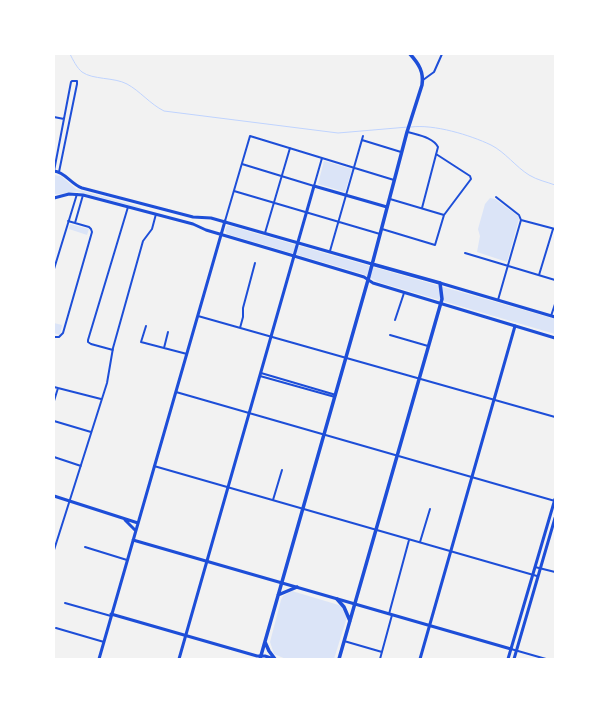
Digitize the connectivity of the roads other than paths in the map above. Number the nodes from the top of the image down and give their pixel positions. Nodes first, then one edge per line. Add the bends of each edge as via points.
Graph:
1 (410, 54) edge
2 (442, 54) edge
3 (422, 81) junction
4 (54, 117) edge
5 (64, 119) junction
6 (408, 128) junction
7 (363, 136) dead end
8 (362, 140) junction
9 (290, 148) junction
10 (402, 152) junction
11 (436, 154) junction
12 (322, 158) junction
13 (242, 164) junction
14 (354, 168) junction
15 (54, 171) edge
16 (59, 172) junction
17 (282, 176) junction
18 (394, 180) junction
19 (314, 186) junction
20 (234, 191) junction
21 (77, 194) junction
22 (83, 195) junction
23 (347, 195) junction
24 (496, 197) dead end
25 (54, 198) edge
26 (120, 198) junction
27 (389, 199) junction
28 (274, 203) junction
29 (119, 205) junction
30 (145, 205) junction
31 (128, 207) junction
32 (387, 207) junction
33 (422, 208) junction
34 (143, 211) junction
35 (306, 212) junction
36 (156, 214) junction
37 (444, 215) junction
38 (521, 220) junction
39 (68, 221) junction
40 (225, 221) junction
41 (339, 222) junction
42 (76, 223) junction
43 (381, 229) junction
44 (554, 229) edge
45 (265, 233) junction
46 (221, 234) junction
47 (380, 234) junction
48 (297, 243) junction
49 (330, 253) junction
50 (465, 253) dead end
51 (294, 256) junction
52 (255, 263) dead end
53 (372, 264) junction
54 (508, 266) junction
55 (54, 269) edge
56 (540, 275) junction
57 (368, 280) junction
58 (555, 280) edge
59 (440, 283) junction
60 (404, 292) junction
61 (498, 300) junction
62 (442, 304) junction
63 (555, 304) edge
64 (197, 316) junction
65 (553, 316) edge
66 (395, 320) dead end
67 (146, 326) dead end
68 (515, 326) junction
69 (240, 328) junction
70 (168, 332) dead end
71 (390, 335) dead end
72 (271, 336) junction
73 (54, 337) edge
74 (555, 338) edge
75 (430, 346) junction
76 (164, 348) junction
77 (112, 350) junction
78 (187, 354) junction
79 (346, 358) junction
80 (259, 374) junction
81 (420, 379) junction
82 (54, 387) edge
83 (58, 388) junction
84 (176, 392) junction
85 (335, 396) junction
86 (102, 399) junction
87 (494, 400) junction
88 (54, 401) edge
89 (249, 413) junction
90 (555, 417) edge
91 (54, 421) edge
92 (91, 432) junction
93 (324, 434) junction
94 (398, 456) junction
95 (54, 457) edge
96 (81, 466) junction
97 (154, 466) junction
98 (282, 470) dead end
99 (472, 477) junction
100 (229, 488) junction
101 (54, 496) edge
102 (273, 500) junction
103 (555, 500) edge
104 (70, 501) junction
105 (303, 509) junction
106 (430, 509) dead end
107 (122, 518) junction
108 (555, 518) edge
109 (138, 523) junction
110 (377, 530) junction
111 (136, 531) junction
112 (553, 531) edge
113 (56, 540) edge
114 (133, 540) junction
115 (409, 540) junction
116 (420, 542) junction
117 (85, 547) dead end
118 (54, 550) edge
119 (451, 551) junction
120 (127, 560) junction
121 (207, 562) junction
122 (535, 567) junction
123 (540, 568) junction
124 (555, 572) edge
125 (533, 575) junction
126 (538, 576) junction
127 (282, 583) junction
128 (297, 587) junction
129 (278, 595) junction
130 (337, 599) junction
131 (65, 603) dead end
132 (355, 604) junction
133 (390, 614) junction
134 (111, 615) junction
135 (350, 622) junction
136 (430, 626) junction
137 (56, 628) dead end
138 (186, 636) junction
139 (265, 640) junction
140 (344, 641) junction
141 (104, 642) junction
142 (511, 649) junction
143 (516, 650) junction
144 (382, 652) junction
145 (260, 657) edge
146 (99, 659) edge
147 (179, 659) edge
148 (275, 659) edge
149 (339, 659) edge
150 (380, 659) edge
151 (420, 659) edge
152 (508, 659) edge
153 (514, 659) edge
154 (546, 659) edge

1 - 3 main road via 420,66
2 - 3 street via 434,72
3 - 6 main road
4 - 5 street
5 - 15 street
5 - 16 street via 71,82 76,81
6 - 10 main road
6 - 11 street via 436,143
7 - 8 street
8 - 10 street
8 - 14 street
9 - 12 street
9 - 13 street via 250,136
9 - 17 street
10 - 18 main road
11 - 33 street
11 - 37 street via 471,178
12 - 14 street
12 - 19 street
13 - 17 street
13 - 20 street
14 - 18 street
14 - 23 street
15 - 16 street
16 - 26 street via 78,187
17 - 19 street
17 - 28 street
18 - 27 main road
19 - 23 street
19 - 35 street
20 - 28 street
20 - 40 street
21 - 22 street
21 - 25 street
21 - 39 street
22 - 29 street
22 - 42 street
23 - 32 street
23 - 41 street
24 - 38 street via 519,215
26 - 29 street
26 - 30 street
27 - 32 main road
27 - 33 street
28 - 35 street
28 - 45 street
29 - 31 street
30 - 34 street
30 - 40 street via 193,217
31 - 34 street
31 - 77 street via 88,340 91,344
32 - 43 main road
33 - 37 street
34 - 36 street
35 - 41 street
35 - 48 street
36 - 46 street
36 - 77 street via 152,229 143,241
37 - 43 street via 435,245
38 - 44 street
38 - 54 street
39 - 42 street
39 - 55 street
40 - 45 street
40 - 46 street
41 - 47 street
41 - 49 street
42 - 73 street via 89,227 92,232 64,330 60,337
43 - 47 main road
44 - 56 street
45 - 48 street
46 - 51 street
46 - 64 street
47 - 53 main road
48 - 49 street
48 - 51 street
49 - 53 street
50 - 54 street
51 - 57 street
51 - 72 street
52 - 69 street via 242,308
53 - 57 main road
53 - 59 main road
54 - 56 street
54 - 61 street
56 - 58 street
57 - 60 street
57 - 79 main road
59 - 61 street
59 - 62 main road
60 - 62 street
60 - 66 street
61 - 65 street
62 - 68 street
62 - 75 main road
63 - 65 street
64 - 69 street
64 - 78 street
67 - 76 street via 141,342
68 - 74 street
68 - 87 street
69 - 72 street
70 - 76 street
71 - 75 street
72 - 79 street
72 - 80 street
75 - 81 main road
76 - 78 street
77 - 86 street
78 - 84 street
79 - 81 street
79 - 85 main road
80 - 85 street
80 - 89 street
81 - 87 street
81 - 94 main road
82 - 83 street
83 - 86 street
83 - 88 street
84 - 89 street
84 - 97 street
85 - 93 main road
86 - 92 street
87 - 90 street
87 - 99 street
89 - 93 street
89 - 100 street
91 - 92 street
92 - 96 street
93 - 94 street
93 - 105 main road
94 - 99 street
94 - 110 main road
95 - 96 street
96 - 104 street
97 - 100 street
97 - 109 street
98 - 102 street
99 - 103 street
99 - 119 street
100 - 102 street
100 - 121 street
101 - 104 street
102 - 105 street
103 - 122 street
104 - 107 street
104 - 113 street
105 - 110 street
105 - 127 main road
106 - 116 street
107 - 109 street
107 - 111 street
108 - 112 street
109 - 111 street
110 - 115 street
110 - 132 main road
111 - 114 street
112 - 123 street
113 - 118 street
114 - 120 street
114 - 121 street
115 - 116 street
115 - 133 street
116 - 119 street
117 - 120 street
119 - 125 street
119 - 136 street
120 - 134 street
121 - 127 street
121 - 138 street
122 - 123 street
122 - 125 street
123 - 124 street
123 - 126 street
125 - 126 street
125 - 142 street
126 - 143 street
127 - 128 street
127 - 129 main road
128 - 129 main road
128 - 130 street
129 - 139 main road
130 - 132 street
130 - 135 main road via 344,607
131 - 134 street
132 - 133 street
132 - 135 main road
133 - 136 street
133 - 144 street
134 - 138 street
134 - 141 street
135 - 140 main road
136 - 142 street
136 - 151 street
137 - 141 street
138 - 145 street
138 - 147 street
139 - 145 main road
139 - 148 main road via 268,650
140 - 144 street
140 - 149 main road
141 - 146 street
142 - 143 street
142 - 152 street
143 - 153 street
143 - 154 street
144 - 150 street
145 - 148 street

